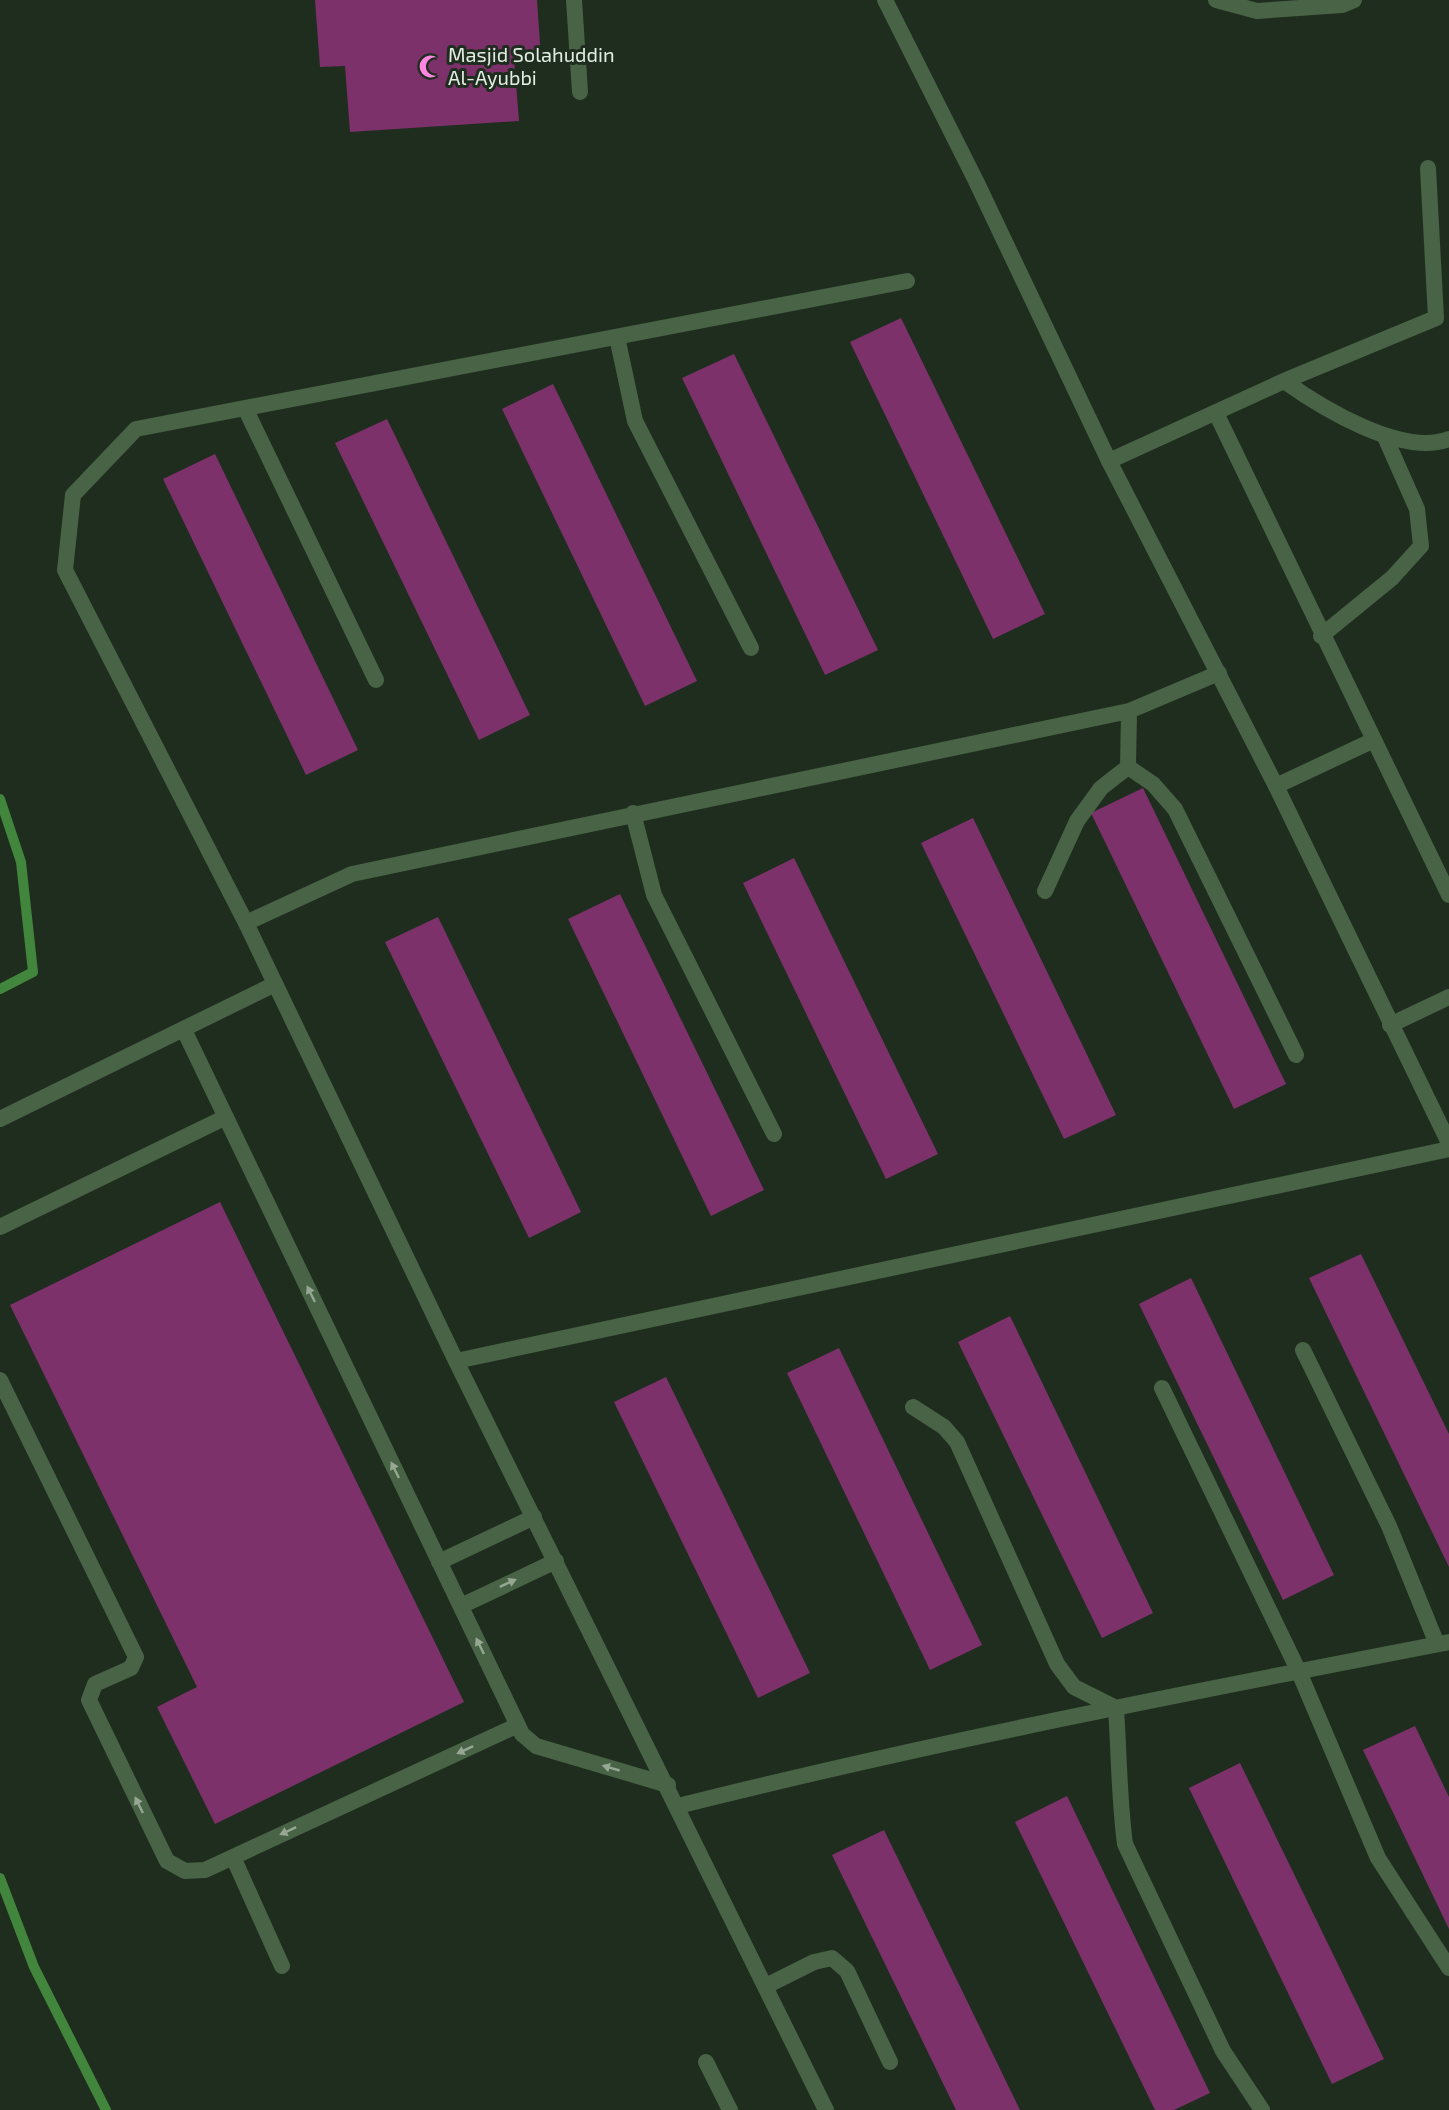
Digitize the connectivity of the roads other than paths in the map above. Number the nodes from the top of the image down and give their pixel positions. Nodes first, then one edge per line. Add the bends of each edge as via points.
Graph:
1 (574, 0) edge
2 (885, 0) edge
3 (1216, 0) edge
4 (1354, 0) edge
5 (580, 92) dead end
6 (1428, 168) dead end
7 (907, 281) dead end
8 (1443, 319) edge
9 (617, 337) junction
10 (1284, 381) junction
11 (245, 408) junction
12 (1216, 413) junction
13 (1385, 437) junction
14 (1449, 439) edge
15 (1109, 461) junction
16 (1321, 636) junction
17 (751, 648) dead end
18 (1219, 674) junction
19 (376, 680) dead end
20 (1129, 711) junction
21 (1374, 740) junction
22 (1128, 767) junction
23 (1276, 786) junction
24 (633, 813) junction
25 (1045, 891) dead end
26 (1449, 895) edge
27 (246, 923) junction
28 (275, 984) junction
29 (1449, 997) edge
30 (1390, 1025) junction
31 (184, 1030) junction
32 (1296, 1055) dead end
33 (226, 1117) junction
34 (0, 1119) edge
35 (774, 1134) dead end
36 (1449, 1143) edge
37 (1449, 1149) edge
38 (0, 1227) edge
39 (1303, 1350) dead end
40 (456, 1361) junction
41 (1162, 1388) dead end
42 (2, 1389) edge
43 (913, 1407) dead end
44 (534, 1517) junction
45 (556, 1561) junction
46 (439, 1562) junction
47 (461, 1606) junction
48 (1443, 1643) edge
49 (1299, 1672) junction
50 (1116, 1708) junction
51 (518, 1725) junction
52 (668, 1785) junction
53 (678, 1806) junction
54 (232, 1857) junction
55 (282, 1966) dead end
56 (1449, 1968) edge
57 (766, 1986) junction
58 (706, 2062) dead end
59 (890, 2062) dead end
60 (730, 2110) edge
61 (826, 2110) edge
62 (1262, 2110) edge

1 - 5 street
2 - 15 street
3 - 4 street via 1257,11 1342,5
6 - 8 street
7 - 9 street
8 - 10 street
9 - 11 street
9 - 17 street via 635,421
10 - 12 street
10 - 13 street via 1319,405
11 - 19 street
11 - 27 street via 136,429 73,495 65,570
12 - 15 street
12 - 16 street
13 - 14 street via 1439,443
13 - 16 street via 1417,509 1421,546 1372,597
15 - 18 street
16 - 21 street
18 - 20 street
18 - 23 street
20 - 22 street
20 - 24 street
21 - 23 street
21 - 26 street
22 - 25 street via 1101,788 1077,821
22 - 32 street via 1153,784 1175,809
23 - 30 street
24 - 27 street via 352,874
24 - 35 street via 654,895
27 - 28 street
28 - 31 street
28 - 40 street
29 - 30 street
30 - 36 street
31 - 33 street
31 - 34 street
33 - 38 street
46 -> 33 street
37 - 40 street
39 - 48 street
40 - 44 street
41 - 49 street
54 -> 42 street via 205,1870 185,1872 167,1861 105,1736 89,1700 95,1684 130,1668 136,1657
43 - 50 street via 944,1427 957,1442 1057,1664 1074,1687
44 - 45 street
44 - 46 street
47 -> 45 street
45 - 52 street
46 - 47 street
51 -> 47 street
48 - 49 street
49 - 50 street
49 - 56 street via 1378,1858
50 - 53 street via 791,1777
50 - 62 street via 1125,1844 1222,2051
52 -> 51 street via 536,1746
51 -> 54 street
52 - 53 street
53 - 57 street
54 - 55 street
57 - 59 street via 814,1962 832,1958 847,1971
57 - 61 street
58 - 60 street

